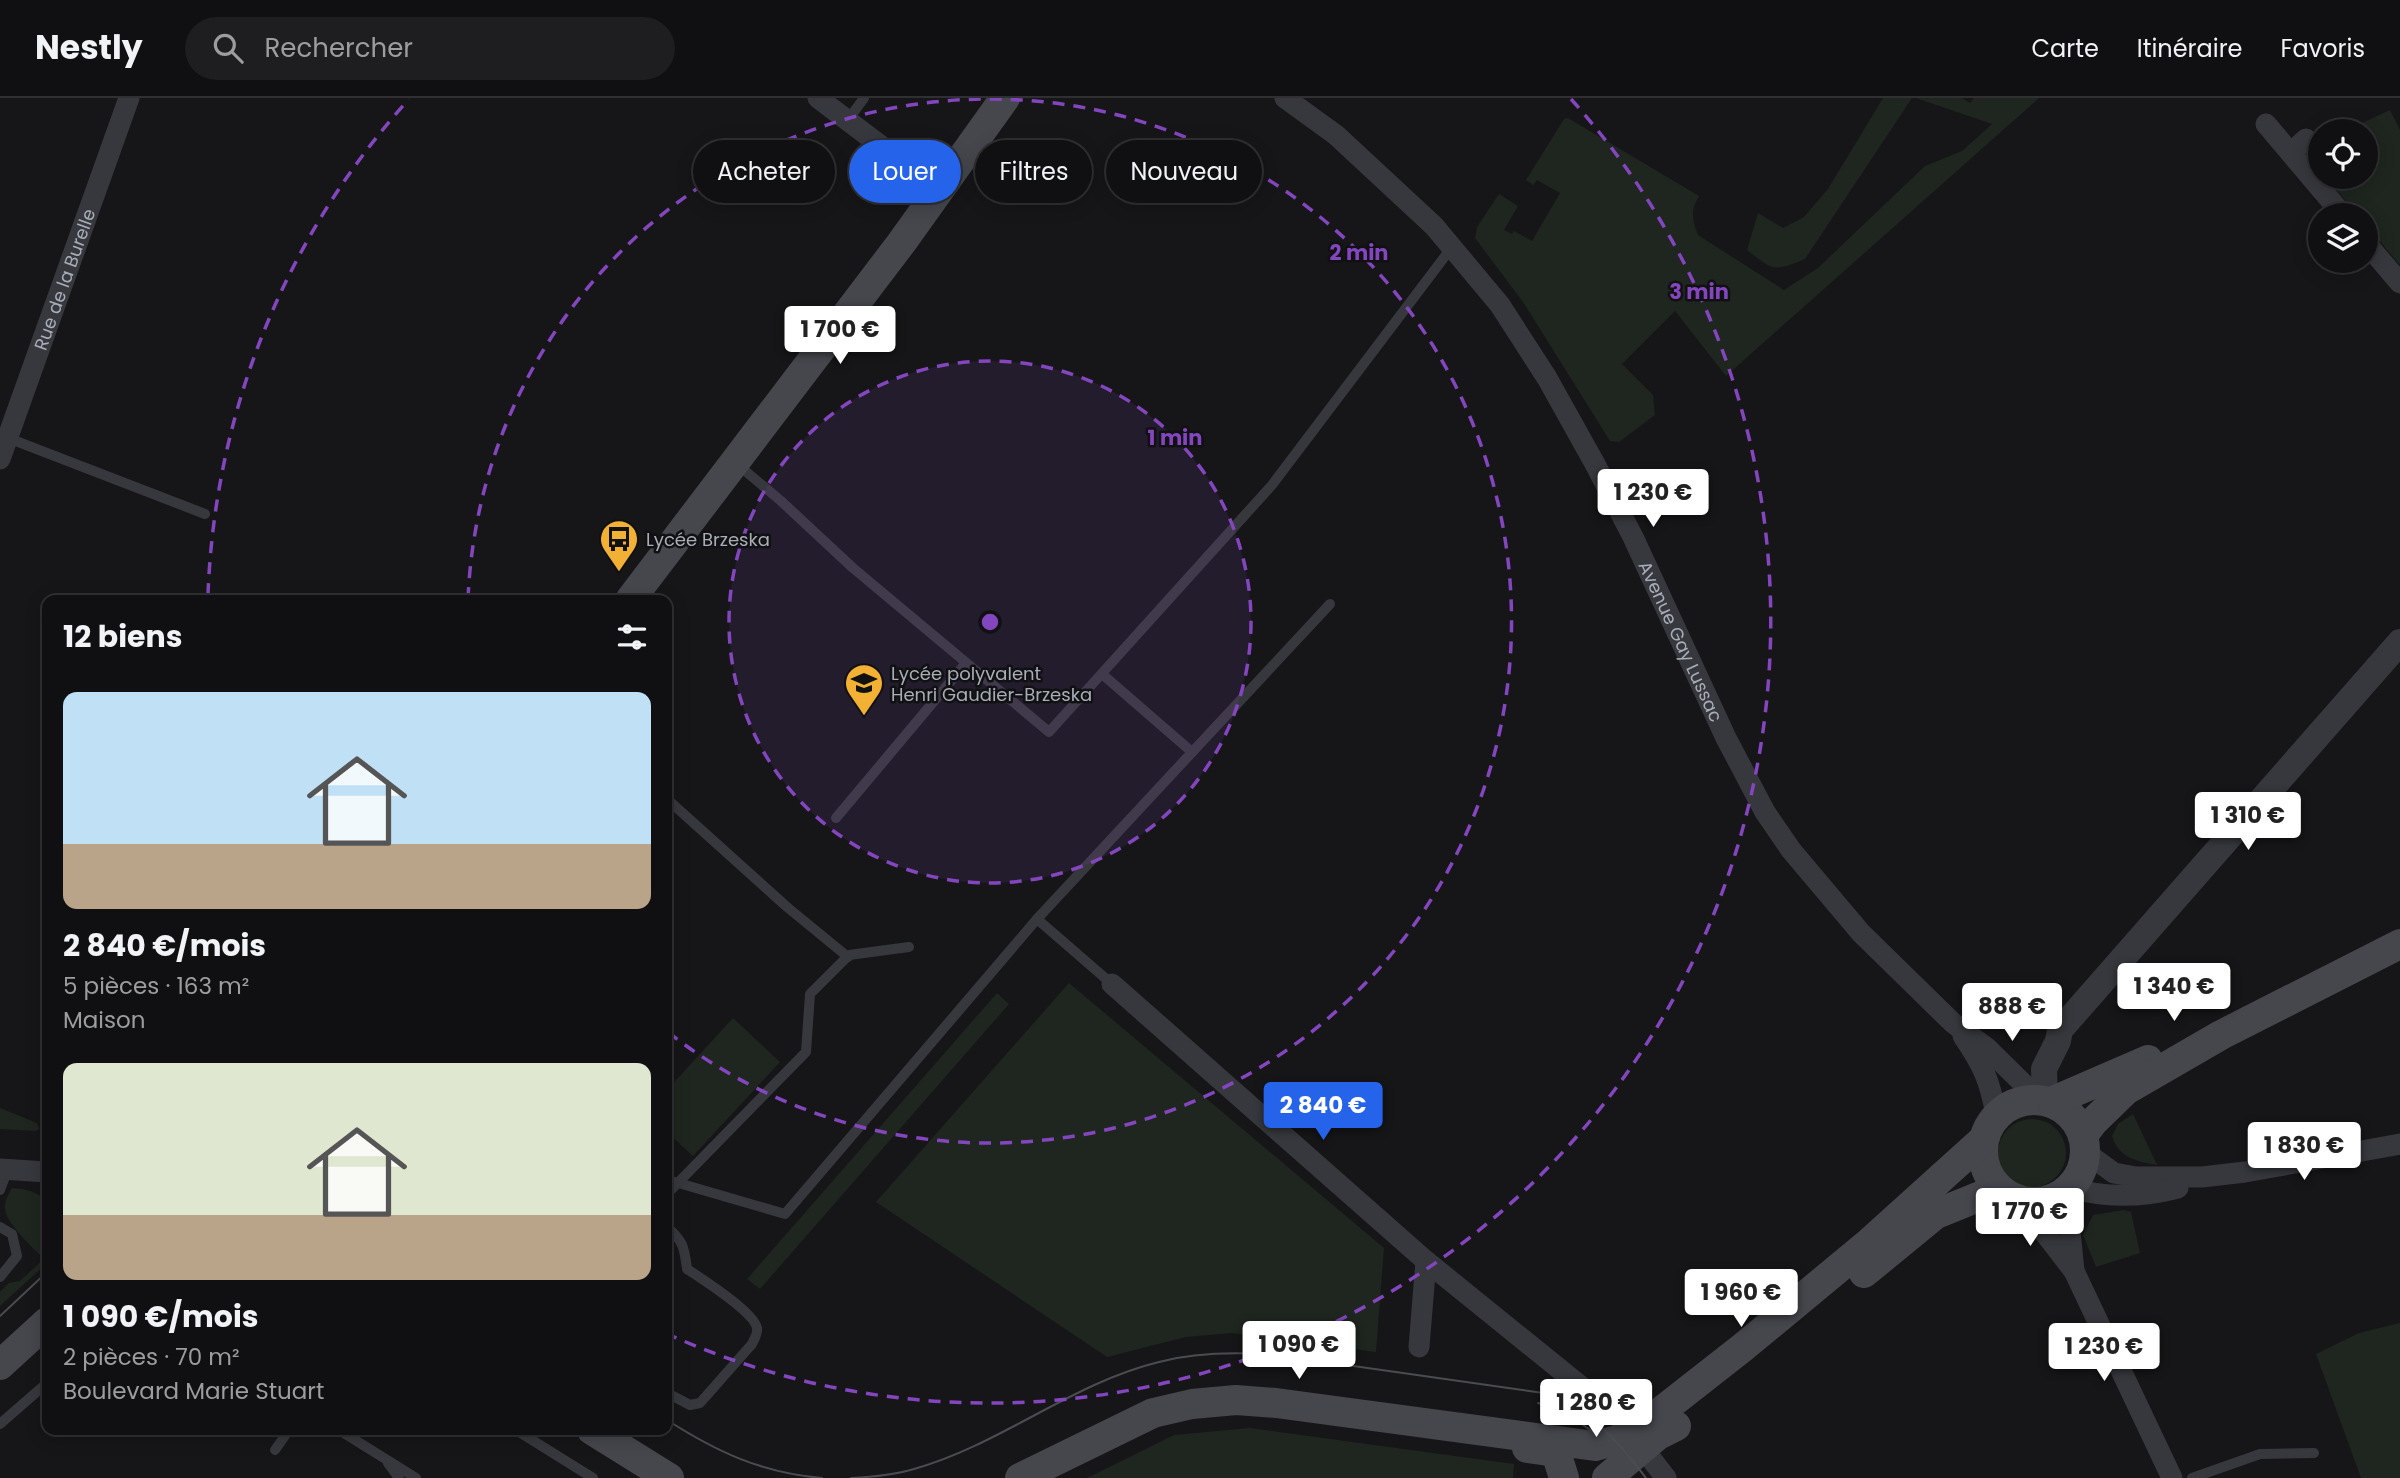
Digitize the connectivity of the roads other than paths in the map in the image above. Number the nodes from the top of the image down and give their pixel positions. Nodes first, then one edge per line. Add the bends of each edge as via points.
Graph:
1 (129, 98) edge
2 (818, 98) edge
3 (864, 98) edge
4 (1005, 98) edge
5 (1285, 98) edge
6 (848, 120) junction
7 (2266, 124) dead end
8 (874, 140) edge
9 (961, 159) edge
10 (929, 203) edge
11 (2335, 203) edge
12 (1452, 247) junction
13 (2378, 257) edge
14 (2400, 283) edge
15 (3, 447) edge
16 (735, 462) junction
17 (205, 514) dead end
18 (633, 595) edge
19 (1330, 604) dead end
20 (2400, 642) edge
21 (966, 663) junction
22 (1102, 674) junction
23 (1192, 752) junction
24 (672, 804) edge
25 (836, 818) dead end
26 (1037, 919) junction
27 (2400, 944) edge
28 (909, 947) dead end
29 (848, 957) junction
30 (1112, 984) joint
31 (1953, 1023) junction
32 (2221, 1035) junction
33 (2045, 1101) junction
34 (1990, 1128) junction
35 (2084, 1144) junction
36 (2400, 1144) edge
37 (4, 1169) edge
38 (42, 1172) edge
39 (2202, 1177) junction
40 (676, 1182) junction
41 (672, 1187) edge
42 (0, 1190) edge
43 (2068, 1190) junction
44 (2009, 1195) junction
45 (0, 1227) edge
46 (672, 1232) edge
47 (1426, 1261) junction
48 (2074, 1270) junction
49 (0, 1277) edge
50 (42, 1325) edge
51 (1419, 1347) dead end
52 (0, 1365) edge
53 (42, 1388) edge
54 (672, 1396) edge
55 (0, 1424) edge
56 (286, 1435) edge
57 (347, 1435) edge
58 (524, 1435) edge
59 (578, 1435) edge
60 (600, 1435) edge
61 (275, 1450) dead end
62 (1620, 1450) edge
63 (2314, 1453) dead end
64 (384, 1458) junction
65 (1560, 1465) edge
66 (400, 1478) edge
67 (416, 1478) edge
68 (593, 1478) edge
69 (647, 1478) edge
70 (669, 1478) edge
71 (1020, 1478) edge
72 (1045, 1478) edge
73 (1666, 1478) edge
74 (2172, 1478) edge
75 (2192, 1478) edge

1 - 15 street, Rue de la Burelle
2 - 6 street
3 - 6 lane
4 - 9 main road
5 - 12 street, Avenue Gay Lussac via 1336,135
6 - 8 street
7 - 11 street via 2298,146
10 - 16 main road
12 - 22 lane via 1272,485
12 - 31 street, Avenue Gay Lussac via 1500,304 1589,453 1765,812 1861,933
13 - 14 street
15 - 17 lane
16 - 18 main road
16 - 21 lane
19 - 23 lane
20 - 33 street via 2060,1030 2043,1069
21 - 22 lane via 1049,732
21 - 25 lane
22 - 23 lane
23 - 26 lane
24 - 29 lane
26 - 30 lane
26 - 40 lane via 785,1214
27 - 32 main road
28 - 29 lane
29 - 40 lane via 810,994 806,1052
30 - 47 street
31 - 33 street, Avenue Gay Lussac
31 - 34 street, Avenue Gay Lussac via 1990,1082
32 - 33 main road
32 - 35 main road via 2126,1090 2093,1122
33 - 34 main road via 2017,1103
33 - 35 main road via 2071,1115
34 - 44 main road via 1982,1157 1987,1174
34 - 62 main road via 1870,1242
35 - 39 street via 2114,1173
35 - 43 main road via 2084,1165
36 - 39 street
37 - 38 street
37 - 42 lane
39 - 43 street via 2175,1189 2118,1196
40 - 41 lane
43 - 44 main road via 2036,1202
43 - 48 street
44 - 48 street
44 - 62 main road via 1936,1214 1672,1428
45 - 49 lane via 12,1234 17,1256
46 - 54 lane via 681,1240 687,1269 729,1298 754,1322 757,1333 700,1403 690,1405
47 - 51 street
47 - 62 street via 1599,1401 1616,1405
48 - 74 street
50 - 52 main road
53 - 55 lane
56 - 61 lane
57 - 64 lane
58 - 68 lane
59 - 69 main road
60 - 70 main road
62 - 65 main road
62 - 71 main road via 1236,1400 1153,1413
62 - 73 street
63 - 75 lane via 2260,1454
64 - 66 lane
64 - 67 lane
65 - 72 main road via 1239,1412 1185,1417 1151,1427

